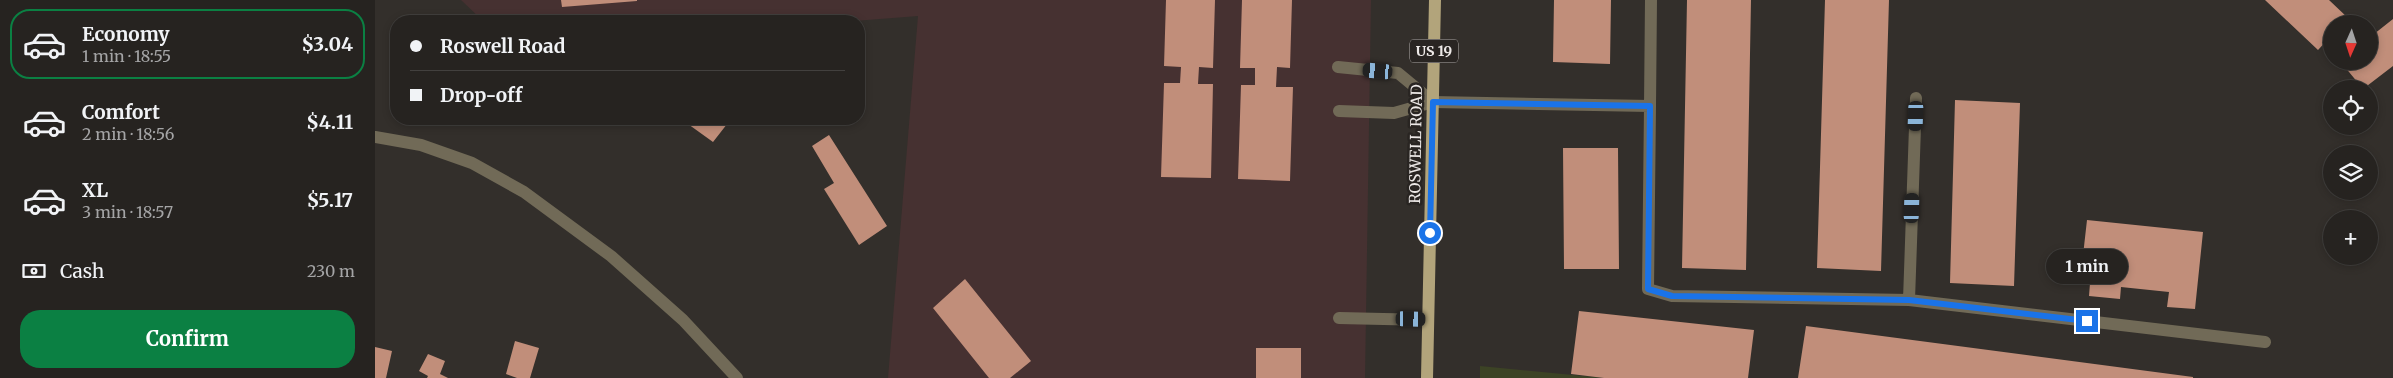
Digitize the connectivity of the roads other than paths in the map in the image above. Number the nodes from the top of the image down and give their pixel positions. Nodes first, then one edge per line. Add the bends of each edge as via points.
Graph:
1 (1435, 0) edge
2 (1651, 0) edge
3 (1338, 67) dead end
4 (1916, 98) dead end
5 (1433, 102) junction
6 (1650, 106) junction
7 (1339, 110) dead end
8 (375, 137) edge
9 (1909, 300) junction
10 (1339, 318) dead end
11 (1428, 320) junction
12 (2265, 342) dead end
13 (737, 378) edge
14 (1427, 378) edge

1 - 5 main road, ROSWELL ROAD / US 19
2 - 6 street
3 - 5 street via 1398,73
4 - 9 street
5 - 6 street
5 - 7 street via 1394,114
5 - 11 main road, ROSWELL ROAD / US 19
6 - 9 street via 1648,289 1672,296
8 - 13 street via 421,145 472,163 524,192 618,262 683,320
9 - 12 street
10 - 11 street
11 - 14 main road, ROSWELL ROAD / US 19

